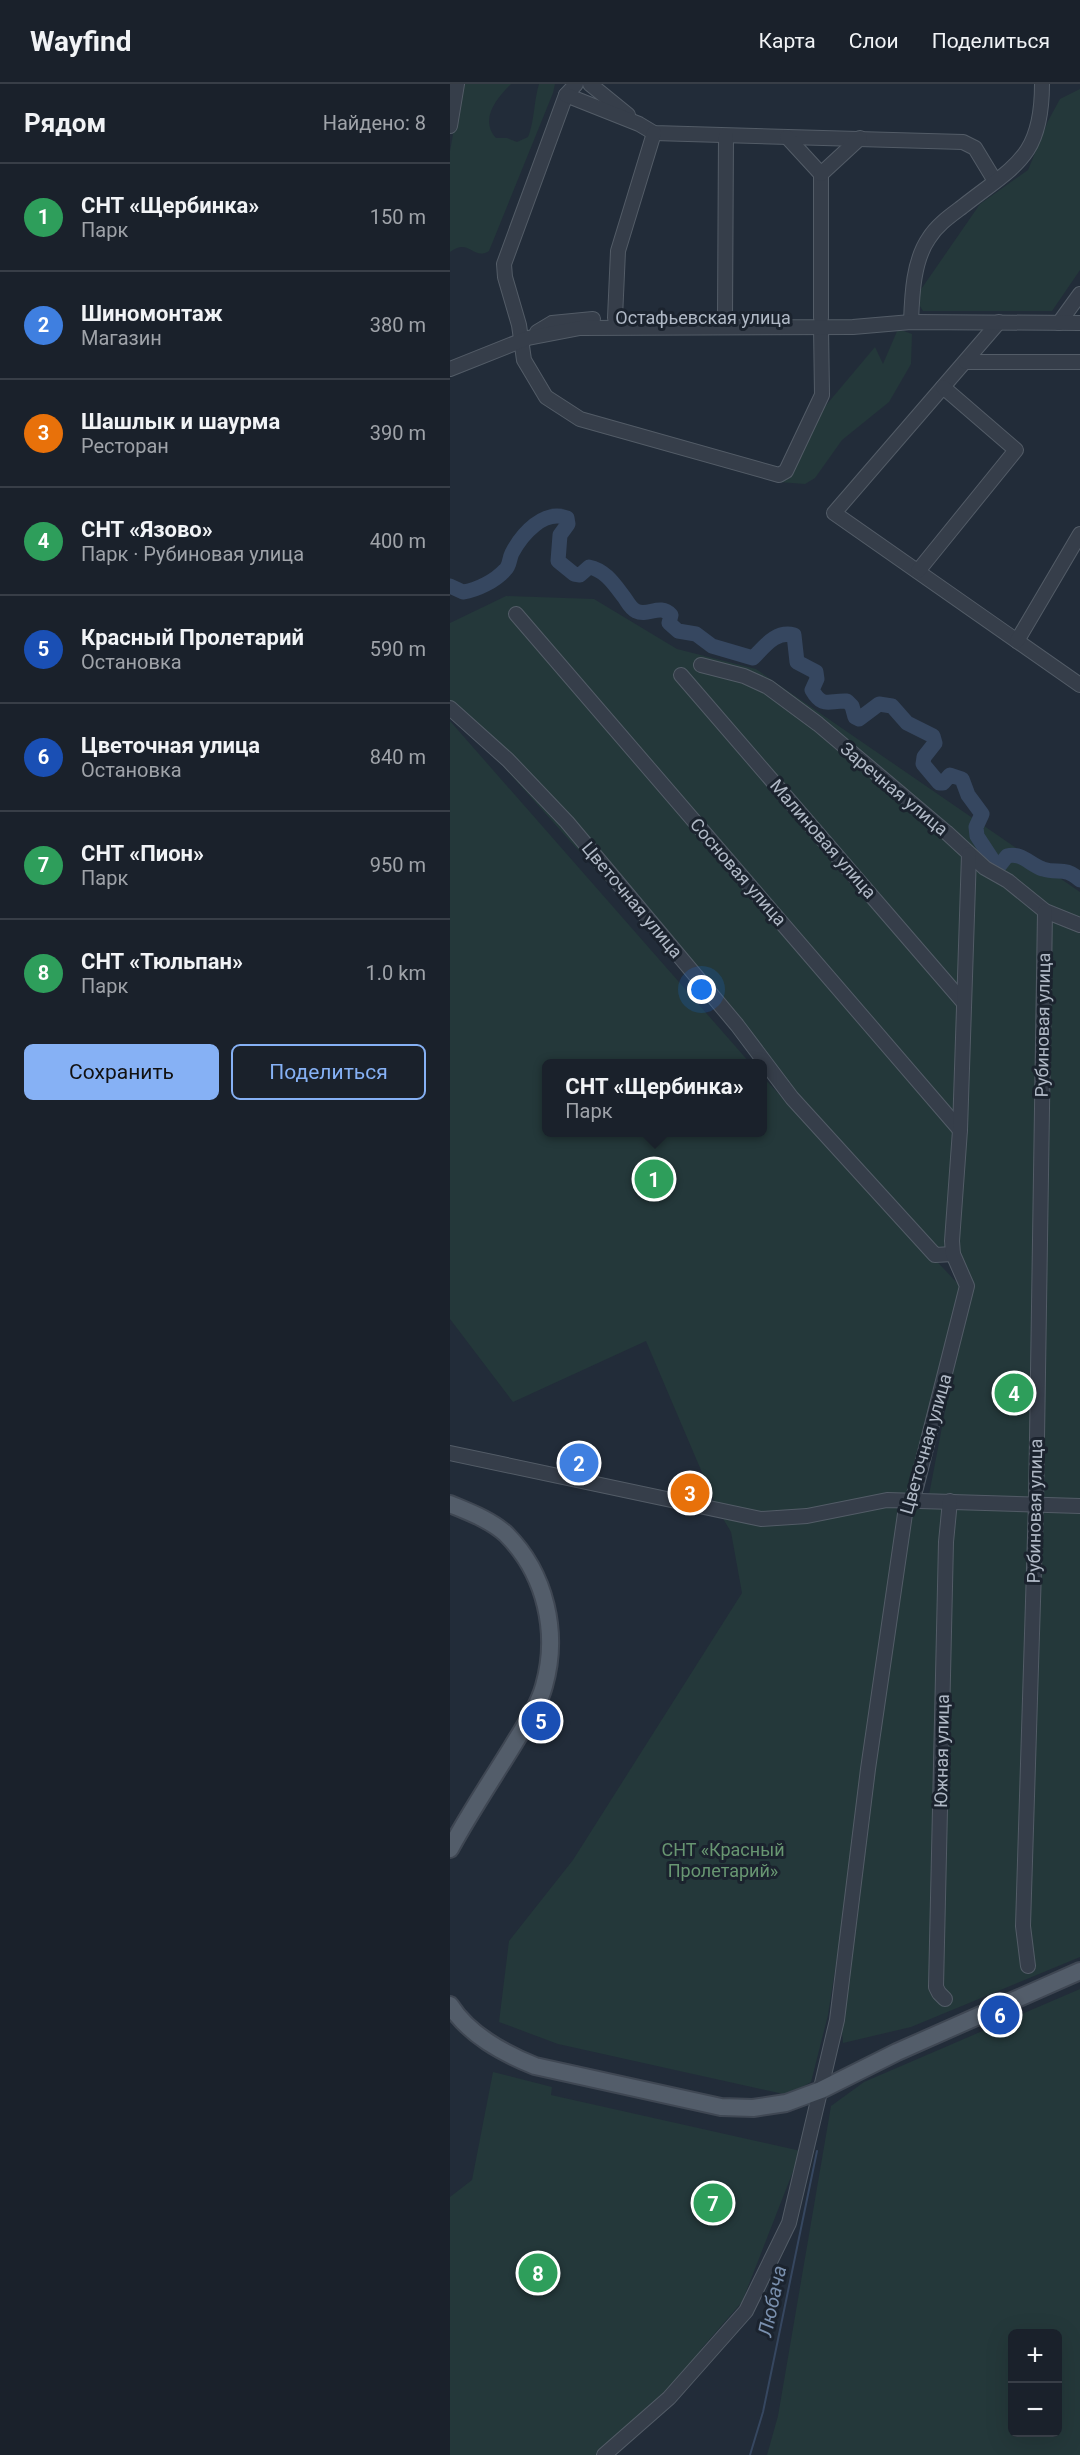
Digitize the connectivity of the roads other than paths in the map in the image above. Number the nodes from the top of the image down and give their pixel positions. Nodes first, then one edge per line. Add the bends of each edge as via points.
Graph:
1 (457, 84) edge
2 (576, 84) edge
3 (590, 84) edge
4 (1042, 84) edge
5 (566, 95) junction
6 (639, 124) junction
7 (450, 126) edge
8 (654, 133) junction
9 (726, 136) junction
10 (787, 137) junction
11 (860, 138) junction
12 (821, 174) junction
13 (995, 181) junction
14 (1080, 294) edge
15 (615, 318) junction
16 (725, 318) junction
17 (822, 322) junction
18 (911, 322) junction
19 (999, 322) junction
20 (1059, 323) junction
21 (1080, 323) edge
22 (524, 340) junction
23 (966, 362) junction
24 (1080, 363) edge
25 (450, 369) edge
26 (943, 387) junction
27 (1080, 534) edge
28 (918, 571) junction
29 (516, 614) dead end
30 (1017, 641) junction
31 (701, 665) dead end
32 (681, 675) dead end
33 (1080, 685) edge
34 (450, 708) edge
35 (969, 854) junction
36 (1045, 911) junction
37 (1080, 925) edge
38 (964, 1003) junction
39 (762, 1059) edge
40 (767, 1065) edge
41 (960, 1130) junction
42 (953, 1254) junction
43 (450, 1453) edge
44 (912, 1500) junction
45 (950, 1501) junction
46 (450, 1504) edge
47 (1036, 1504) junction
48 (1080, 1506) edge
49 (450, 1848) edge
50 (1028, 1966) dead end
51 (1080, 1971) edge
52 (945, 1998) dead end
53 (450, 2005) edge
54 (820, 2090) junction
55 (604, 2455) edge

1 - 7 street
2 - 5 street
3 - 6 street
4 - 13 street via 1041,118 1033,144 1015,166
5 - 6 street
5 - 22 street via 504,264
6 - 8 street
8 - 9 street
8 - 15 street via 618,251
9 - 10 street
9 - 16 street
10 - 11 street
10 - 12 street
11 - 12 street
11 - 13 street via 963,142 975,148
12 - 17 street
13 - 18 street via 927,239 912,291
14 - 20 street
15 - 16 street, Остафьевская улица
15 - 22 street, Остафьевская улица via 552,323
16 - 17 street, Остафьевская улица
17 - 18 street, Остафьевская улица via 867,326
17 - 22 street, Остафьевская улица via 616,326 567,330
17 - 22 street via 822,395 786,471 779,475 580,419 546,397 524,360
18 - 19 street, Остафьевская улица
19 - 20 street, Остафьевская улица
19 - 23 street
20 - 21 street, Остафьевская улица
22 - 25 street, Остафьевская улица
23 - 24 street
23 - 26 street
26 - 28 street via 1016,450
26 - 28 street via 834,513
27 - 30 street
28 - 30 street
29 - 41 street, Сосновая улица
30 - 33 street
31 - 35 street, Заречная улица via 744,675 768,687 818,724
32 - 38 street, Малиновая улица
34 - 39 street, Цветочная улица via 508,760 567,822
35 - 36 street, Заречная улица
35 - 38 street
36 - 37 street, Заречная улица
36 - 47 street, Рубиновая улица
38 - 41 street
40 - 42 street, Цветочная улица via 868,1184 935,1255
41 - 42 street
42 - 44 street, Цветочная улица via 967,1286
43 - 44 street via 761,1519 807,1516 887,1500
44 - 45 street
44 - 54 street, Цветочная улица via 906,1507 868,1769 837,2020
45 - 47 street
45 - 52 street, Южная улица via 936,1987
46 - 49 main road via 505,1533 526,1558 542,1587 550,1623 550,1656 544,1688
47 - 48 street
47 - 50 street, Рубиновая улица via 1023,1926
51 - 54 main road
53 - 54 main road via 470,2029 507,2054 544,2068 721,2107 786,2103
54 - 55 street, Цветочная улица via 789,2223 746,2311 669,2398

